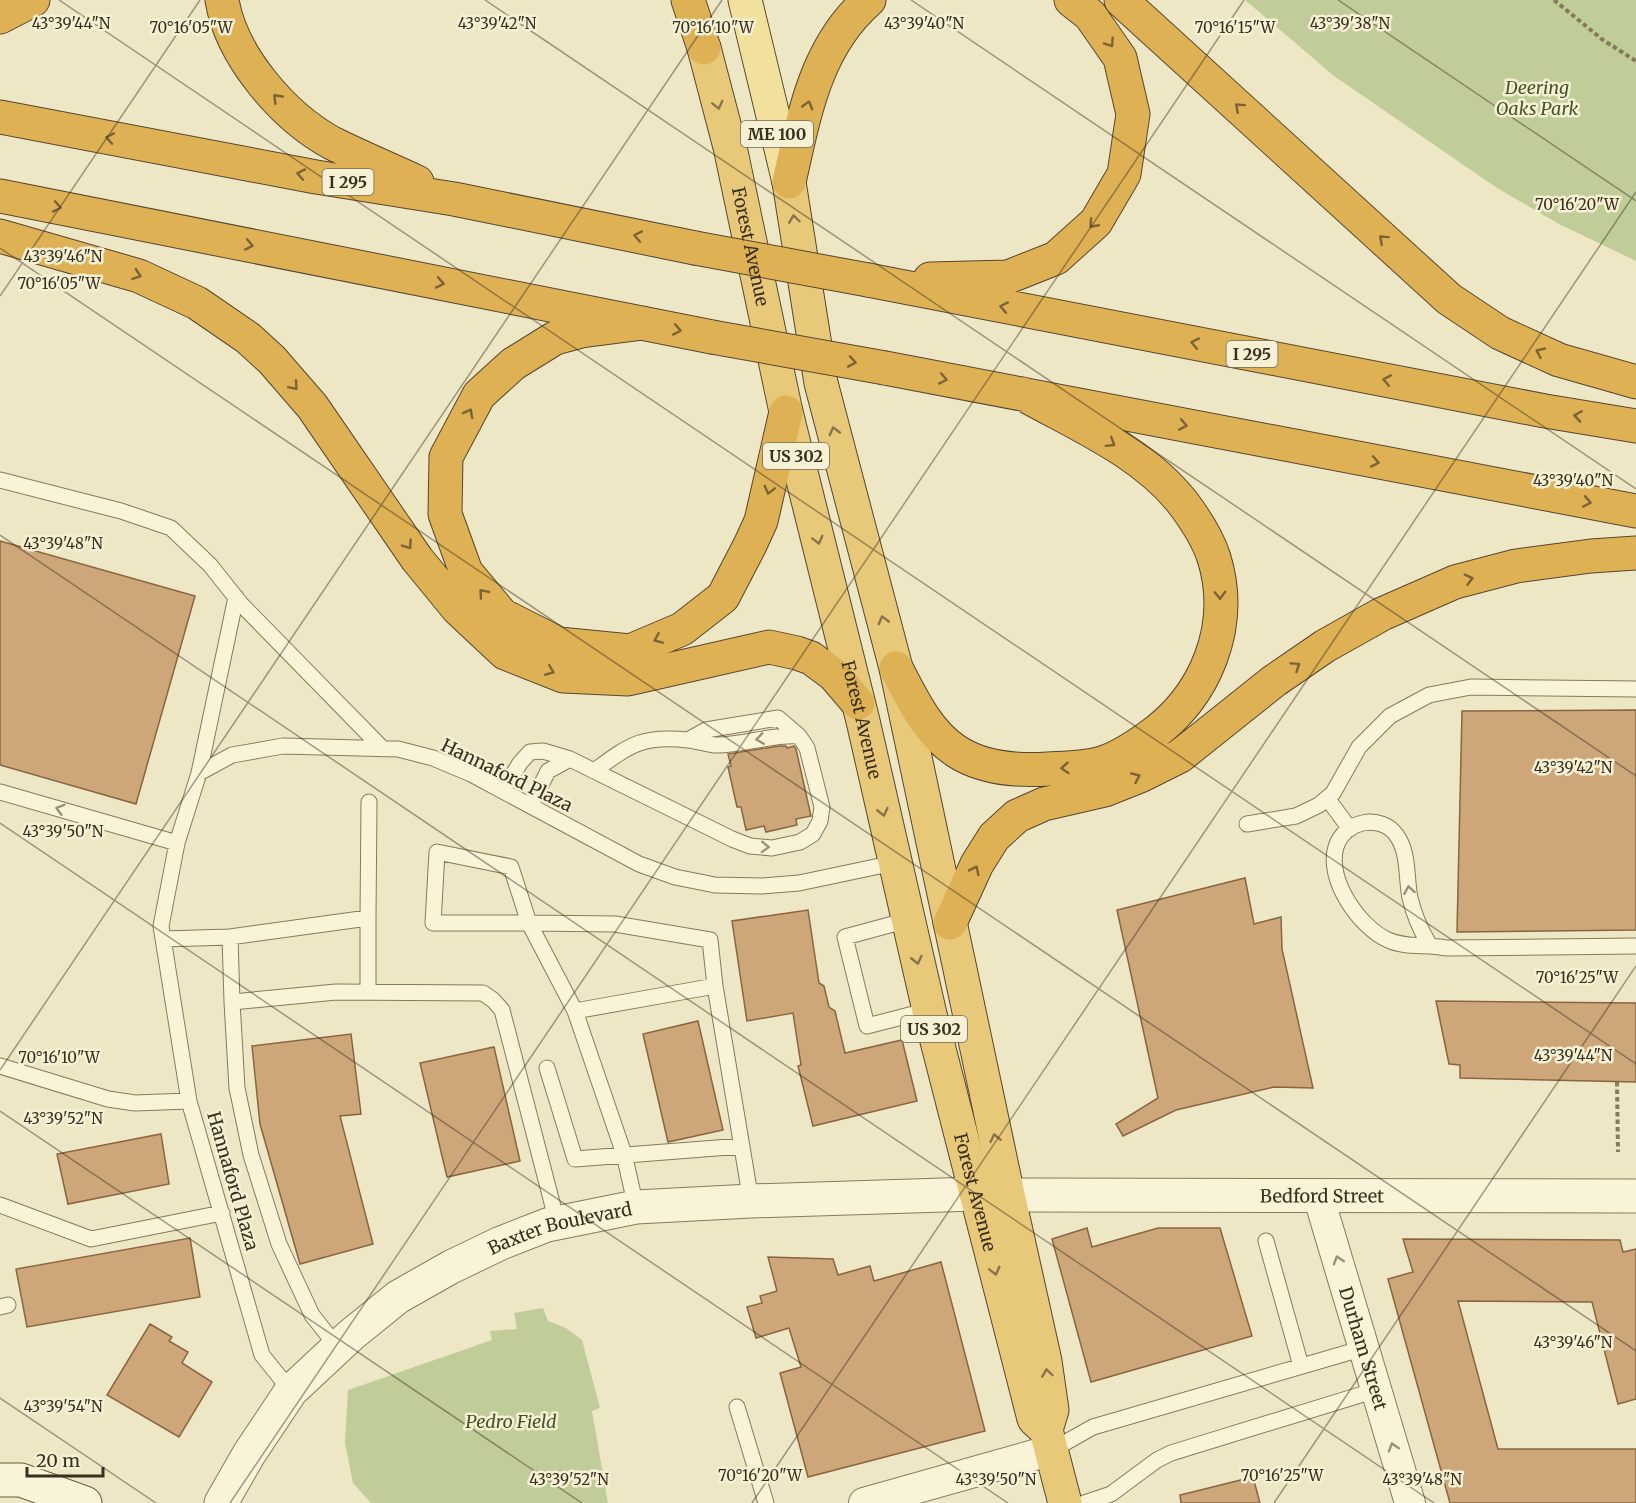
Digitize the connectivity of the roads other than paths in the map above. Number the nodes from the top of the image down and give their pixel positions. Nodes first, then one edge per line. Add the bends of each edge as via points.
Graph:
1 (33, 0) edge
2 (222, 0) edge
3 (688, 0) edge
4 (697, 0) edge
5 (745, 0) edge
6 (754, 0) edge
7 (869, 0) edge
8 (1071, 0) edge
9 (1121, 0) edge
10 (0, 17) edge
11 (704, 48) junction
12 (764, 85) junction
13 (0, 117) edge
14 (789, 182) junction
15 (0, 196) edge
16 (454, 199) junction
17 (0, 236) edge
18 (868, 280) junction
19 (643, 323) junction
20 (1636, 382) edge
21 (1023, 394) junction
22 (786, 412) junction
23 (1636, 426) edge
24 (0, 480) edge
25 (1636, 511) edge
26 (1636, 553) edge
27 (236, 597) junction
28 (896, 668) junction
29 (1636, 689) edge
30 (858, 703) junction
31 (383, 749) junction
32 (570, 759) junction
33 (594, 771) junction
34 (199, 773) junction
35 (503, 791) junction
36 (0, 792) edge
37 (1327, 798) junction
38 (369, 802) dead end
39 (531, 805) junction
40 (1246, 824) dead end
41 (1350, 829) junction
42 (177, 843) junction
43 (894, 863) junction
44 (368, 918) junction
45 (908, 920) junction
46 (529, 923) junction
47 (950, 923) junction
48 (230, 937) junction
49 (163, 939) junction
50 (1429, 944) junction
51 (1636, 946) edge
52 (715, 986) junction
53 (368, 992) junction
54 (232, 1002) junction
55 (576, 1011) junction
56 (929, 1011) junction
57 (0, 1066) edge
58 (547, 1068) dead end
59 (189, 1101) junction
60 (742, 1146) junction
61 (624, 1154) junction
62 (975, 1194) junction
63 (1008, 1195) junction
64 (1318, 1195) junction
65 (1636, 1196) edge
66 (751, 1201) junction
67 (0, 1205) edge
68 (636, 1207) junction
69 (222, 1214) junction
70 (557, 1222) junction
71 (1266, 1241) dead end
72 (338, 1348) junction
73 (1364, 1348) junction
74 (1301, 1366) junction
75 (1376, 1390) junction
76 (291, 1391) junction
77 (738, 1407) dead end
78 (1049, 1440) junction
79 (0, 1480) edge
80 (0, 1498) edge
81 (4, 1503) edge
82 (85, 1503) edge
83 (221, 1503) edge
84 (766, 1503) edge
85 (864, 1503) edge
86 (1065, 1503) edge
87 (1084, 1503) edge
88 (1410, 1503) edge

1 - 10 highway
16 -> 2 highway via 331,142 306,125 261,82 224,12
3 - 11 highway
4 - 11 main road, Forest Avenue
5 - 12 main road, Forest Avenue / ME 100
6 - 12 main road
14 -> 7 highway via 822,61 854,13
8 -> 18 highway via 1090,15 1120,58 1133,114 1124,174 1096,222 1056,258 1008,277
20 -> 9 highway via 1559,360 1500,333 1449,299
11 -> 22 highway, Forest Avenue / US 302 via 730,147
12 - 14 main road, Forest Avenue / ME 100
16 -> 13 highway, I 295
28 -> 14 highway, Forest Avenue / US 302 via 821,383
15 -> 19 highway
18 -> 16 highway, I 295, bridge
17 -> 30 highway via 139,276 197,303 248,338 312,406 417,558 451,600 505,653 563,676 628,679 770,647 811,658 834,675
23 -> 18 highway, I 295
19 -> 21 highway, bridge
22 -> 19 highway via 754,537 723,597 682,629 630,651 559,644 502,615 466,572 445,514 446,457 478,395 513,364 555,338
21 -> 25 highway
21 -> 28 highway via 1135,459 1182,502 1200,528 1214,557 1220,588 1221,620 1208,666 1182,708 1131,749 1103,763 1033,770 997,768 957,752 927,723
22 -> 30 highway, Forest Avenue / US 302
24 - 27 lane via 171,528 210,565
47 -> 26 highway via 977,864 994,837 1017,816 1044,804 1105,790 1180,756 1274,681 1382,614 1455,582 1516,566
27 - 31 lane
27 - 34 lane
28 - 47 highway, Forest Avenue / US 302
29 - 37 lane via 1471,687 1429,695 1390,716 1359,747
30 -> 43 highway, Forest Avenue / US 302
31 - 34 lane, Hannaford Plaza via 283,746 232,755
31 - 35 lane, Hannaford Plaza via 433,758
32 - 33 lane
32 - 35 lane via 543,751 530,753
32 - 39 lane via 548,771
33 -> 33 lane via 750,846 772,848 800,842 813,834 820,820 822,807 807,747 799,736 716,745 656,738 632,744
34 - 42 lane, Hannaford Plaza
35 - 39 lane, Hannaford Plaza
42 -> 36 lane
37 - 40 lane via 1296,816
37 - 41 lane
38 - 44 lane
39 - 43 lane, Hannaford Plaza via 639,864 715,885 799,883
50 -> 41 lane via 1417,923 1403,847 1396,834 1384,824 1369,821
41 - 50 lane via 1336,846 1334,862 1349,906 1366,926 1388,940 1405,945
42 - 49 lane, Hannaford Plaza via 161,926
43 - 45 highway, Forest Avenue / US 302
44 - 48 lane
44 - 53 lane
45 -> 56 highway, Forest Avenue / US 302
45 - 56 lane via 845,937 867,1026
46 - 46 lane via 433,923 437,852 511,867
46 - 52 lane via 615,924 710,940
46 - 55 lane
63 -> 47 highway, Forest Avenue / US 302
48 - 49 lane
48 - 54 lane
49 - 59 lane, Hannaford Plaza
50 - 51 lane via 1446,948
52 - 55 lane
52 - 60 lane
53 - 54 lane
53 - 70 lane via 483,993 502,1010
54 - 72 lane via 237,1088 251,1155 279,1244 312,1315
55 - 61 lane
56 - 62 highway, Forest Avenue / US 302
57 - 59 lane via 135,1103
58 - 61 lane via 575,1159
59 - 69 lane, Hannaford Plaza
60 - 61 lane
60 - 66 lane
61 - 68 lane
62 - 63 street, Baxter Boulevard
62 - 66 street, Baxter Boulevard
62 -> 78 highway, Forest Avenue / US 302 via 1034,1419
63 - 64 street, Bedford Street
78 -> 63 highway, Forest Avenue / US 302 via 1052,1410 1045,1361
64 - 65 street, Bedford Street
73 -> 64 street, Durham Street
66 - 68 street, Baxter Boulevard
67 - 69 lane via 90,1239
68 - 70 street, Baxter Boulevard
69 - 76 lane, Hannaford Plaza via 262,1355
70 - 72 street, Baxter Boulevard via 501,1243 398,1297
71 - 74 lane
72 - 76 street, Baxter Boulevard
73 - 74 lane
73 - 75 street, Durham Street
74 - 78 lane
75 - 87 lane via 1171,1453 1111,1494
88 -> 75 street, Durham Street
76 - 83 street, Baxter Boulevard
77 - 84 lane
78 - 85 street
78 - 86 highway, Forest Avenue / US 302
79 - 82 street via 21,1480
80 - 81 street

